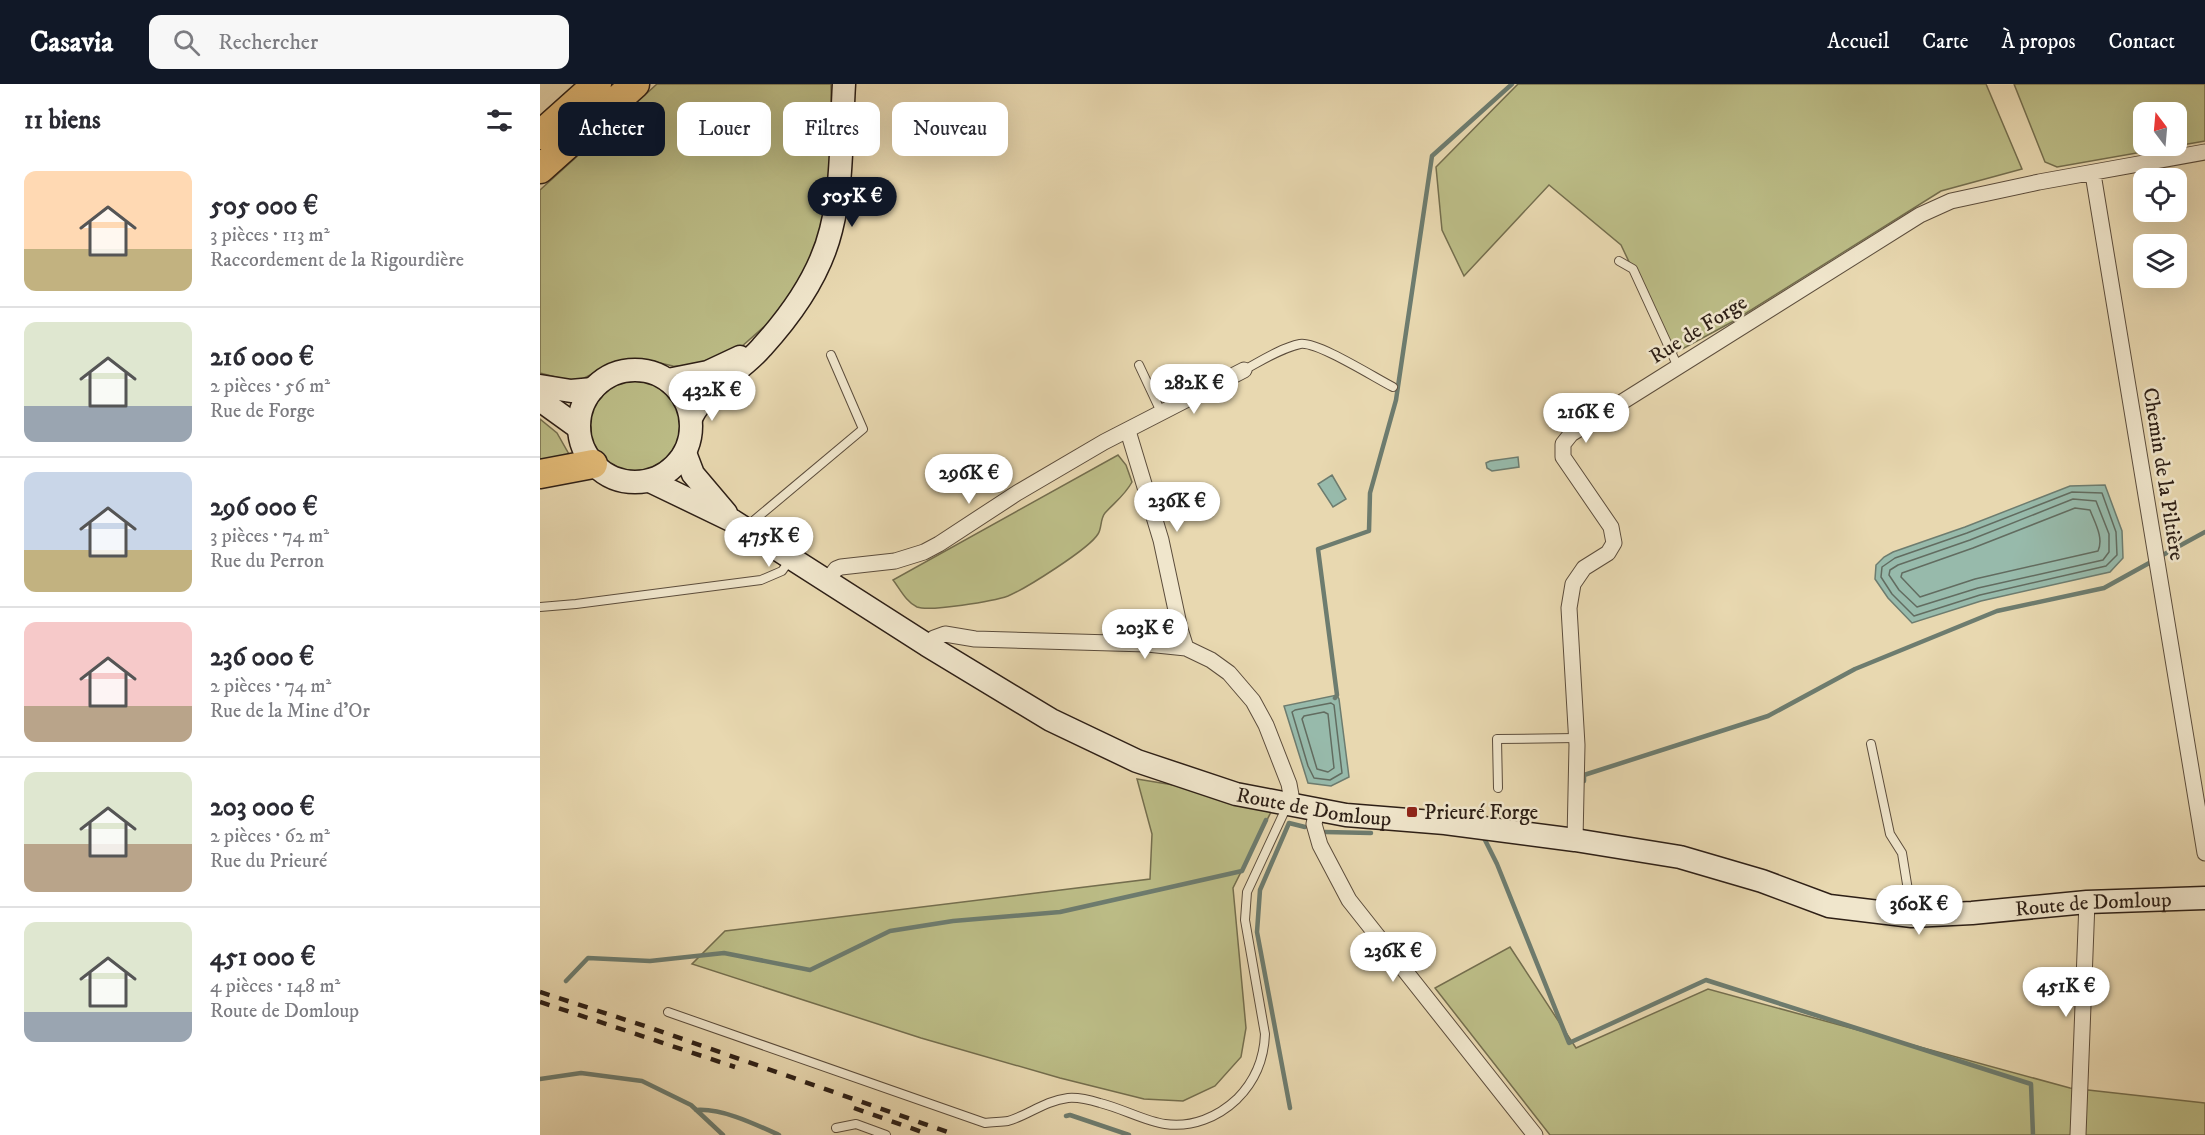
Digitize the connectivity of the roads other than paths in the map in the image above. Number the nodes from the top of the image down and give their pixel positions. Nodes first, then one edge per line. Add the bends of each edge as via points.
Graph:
1 (597, 84) edge
2 (635, 84) edge
3 (844, 84) edge
4 (540, 135) edge
5 (2205, 152) edge
6 (540, 169) edge
7 (2092, 174) junction
8 (1619, 261) dead end
9 (770, 339) junction
10 (831, 355) dead end
11 (1139, 365) dead end
12 (1678, 367) junction
13 (1244, 370) joint
14 (668, 380) junction
15 (540, 386) edge
16 (1394, 387) dead end
17 (593, 389) junction
18 (540, 400) edge
19 (1162, 414) junction
20 (691, 417) junction
21 (579, 428) junction
22 (1128, 431) junction
23 (685, 453) junction
24 (593, 464) junction
25 (540, 474) edge
26 (650, 481) junction
27 (739, 525) junction
28 (791, 558) junction
29 (827, 581) junction
30 (540, 607) edge
31 (927, 645) junction
32 (1186, 648) junction
33 (1576, 738) junction
34 (1870, 744) dead end
35 (1498, 788) dead end
36 (1288, 805) junction
37 (1317, 810) junction
38 (1575, 840) junction
39 (2205, 853) edge
40 (2205, 897) edge
41 (2087, 902) junction
42 (1912, 916) junction
43 (668, 1012) dead end
44 (836, 1128) dead end
45 (886, 1135) edge
46 (1535, 1135) edge
47 (2078, 1135) edge

1 - 4 highway
2 - 6 highway
3 - 9 street via 839,177 831,230 811,281
5 - 7 street, Rue de Forge
7 - 12 street, Rue de Forge via 1951,201 1920,215
7 - 39 street, Chemin de la Piltière
8 - 12 lane via 1633,269
9 - 14 street via 721,367
9 - 20 street via 750,361 704,398
10 - 27 lane via 863,429
11 - 19 lane
12 - 33 street, Rue de Forge via 1571,434 1563,444 1563,457 1611,527 1614,543 1608,554 1584,568 1573,584 1569,608
13 - 16 lane via 1302,343
13 - 19 street
14 - 17 street via 643,370 624,370
14 - 20 street via 681,393
15 - 17 street via 571,392
17 - 21 street via 581,411
18 - 21 street
19 - 22 street
20 - 23 street
21 - 24 street via 581,444
22 - 29 street via 1017,493 939,544 902,560 841,567
22 - 32 street via 1161,540
23 - 26 street via 674,467
23 - 27 street, Route de Domloup via 702,487
24 - 25 highway
24 - 26 street via 615,479
26 - 27 street, Route de Domloup
27 - 28 street, Route de Domloup
28 - 29 street, Route de Domloup
28 - 30 lane via 782,570 761,580
29 - 31 street, Route de Domloup
31 - 32 street via 945,634 975,639
31 - 36 street, Route de Domloup via 1030,709 1097,743 1185,778
32 - 36 street via 1229,673 1253,701 1289,784
33 - 35 lane via 1497,739
33 - 38 street, Rue de Forge
34 - 42 lane via 1890,834 1902,853
36 - 37 street, Route de Domloup
36 - 43 lane via 1246,892 1245,920 1265,1050 1255,1078 1244,1092 1211,1118 1187,1125 1164,1124 1118,1107 1068,1098 1007,1121 985,1123
37 - 38 street, Route de Domloup
37 - 46 street via 1314,824 1320,845 1349,900
38 - 42 street, Route de Domloup via 1699,861 1829,906
40 - 41 street, Route de Domloup
41 - 42 street, Route de Domloup
41 - 47 street
44 - 45 lane via 855,1124

